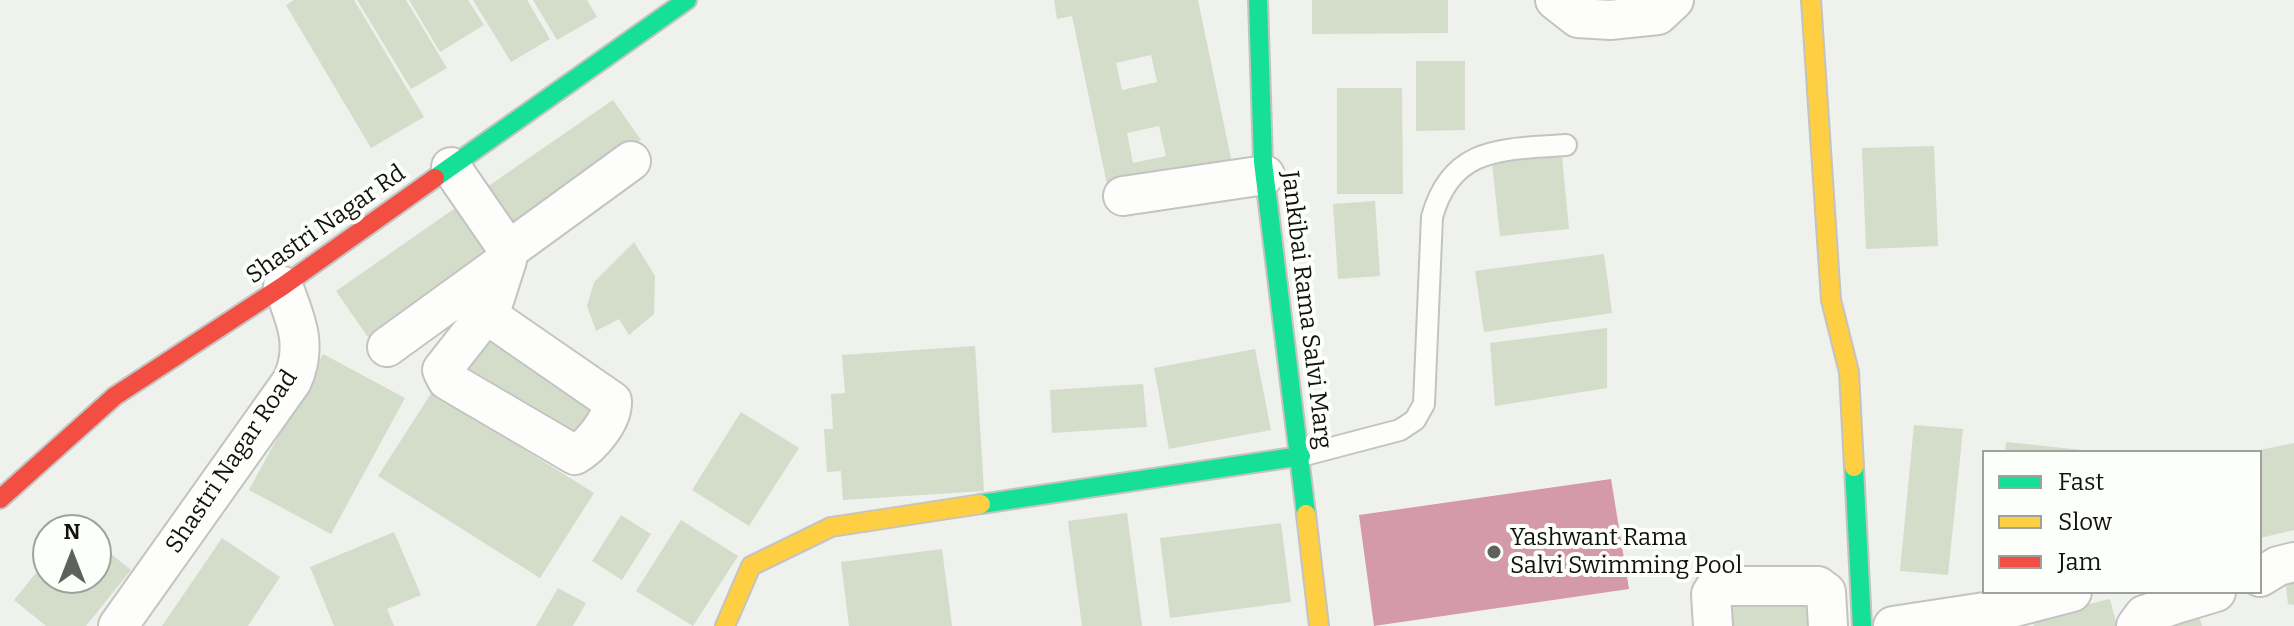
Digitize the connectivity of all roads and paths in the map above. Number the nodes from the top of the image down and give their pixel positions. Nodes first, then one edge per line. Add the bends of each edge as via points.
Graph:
1 (687, 0) edge
2 (1258, 0) edge
3 (1555, 0) edge
4 (1674, 0) edge
5 (1811, 0) edge
6 (1566, 145) dead end
7 (631, 161) dead end
8 (451, 167) junction
9 (1265, 175) junction
10 (1123, 196) dead end
11 (506, 256) junction
12 (283, 286) junction
13 (486, 314) dead end
14 (387, 347) dead end
15 (1301, 456) junction
16 (0, 499) edge
17 (2294, 562) edge
18 (2262, 576) edge
19 (2067, 594) edge
20 (2197, 602) edge
21 (2013, 617) edge
22 (118, 626) edge
23 (725, 626) edge
24 (1319, 626) edge
25 (1713, 626) edge
26 (1828, 626) edge
27 (1862, 626) edge
28 (1893, 626) edge
29 (2136, 626) edge

1 - 8 street, Shastri Nagar Rd
2 - 9 street, Jankibai Rama Salvi Marg
3 - 4 street via 1578,18 1610,20 1658,15
5 - 27 street via 1831,300 1849,372
6 - 15 lane via 1497,151 1472,159 1451,174 1432,217 1424,404 1415,420 1400,430
7 - 11 street
8 - 11 street via 504,244
8 - 12 street, Shastri Nagar Rd
9 - 10 street
9 - 15 street, Jankibai Rama Salvi Marg
11 - 13 street
11 - 14 street
12 - 16 street, Shastri Nagar Rd via 115,396
12 - 22 street, Shastri Nagar Road via 301,333 292,381
15 - 23 street via 831,527 751,566
15 - 24 street, Jankibai Rama Salvi Marg
17 - 18 street
19 - 21 street
20 - 29 street via 2144,615
21 - 28 street
25 - 26 street via 1711,594 1716,586 1818,586 1826,592

